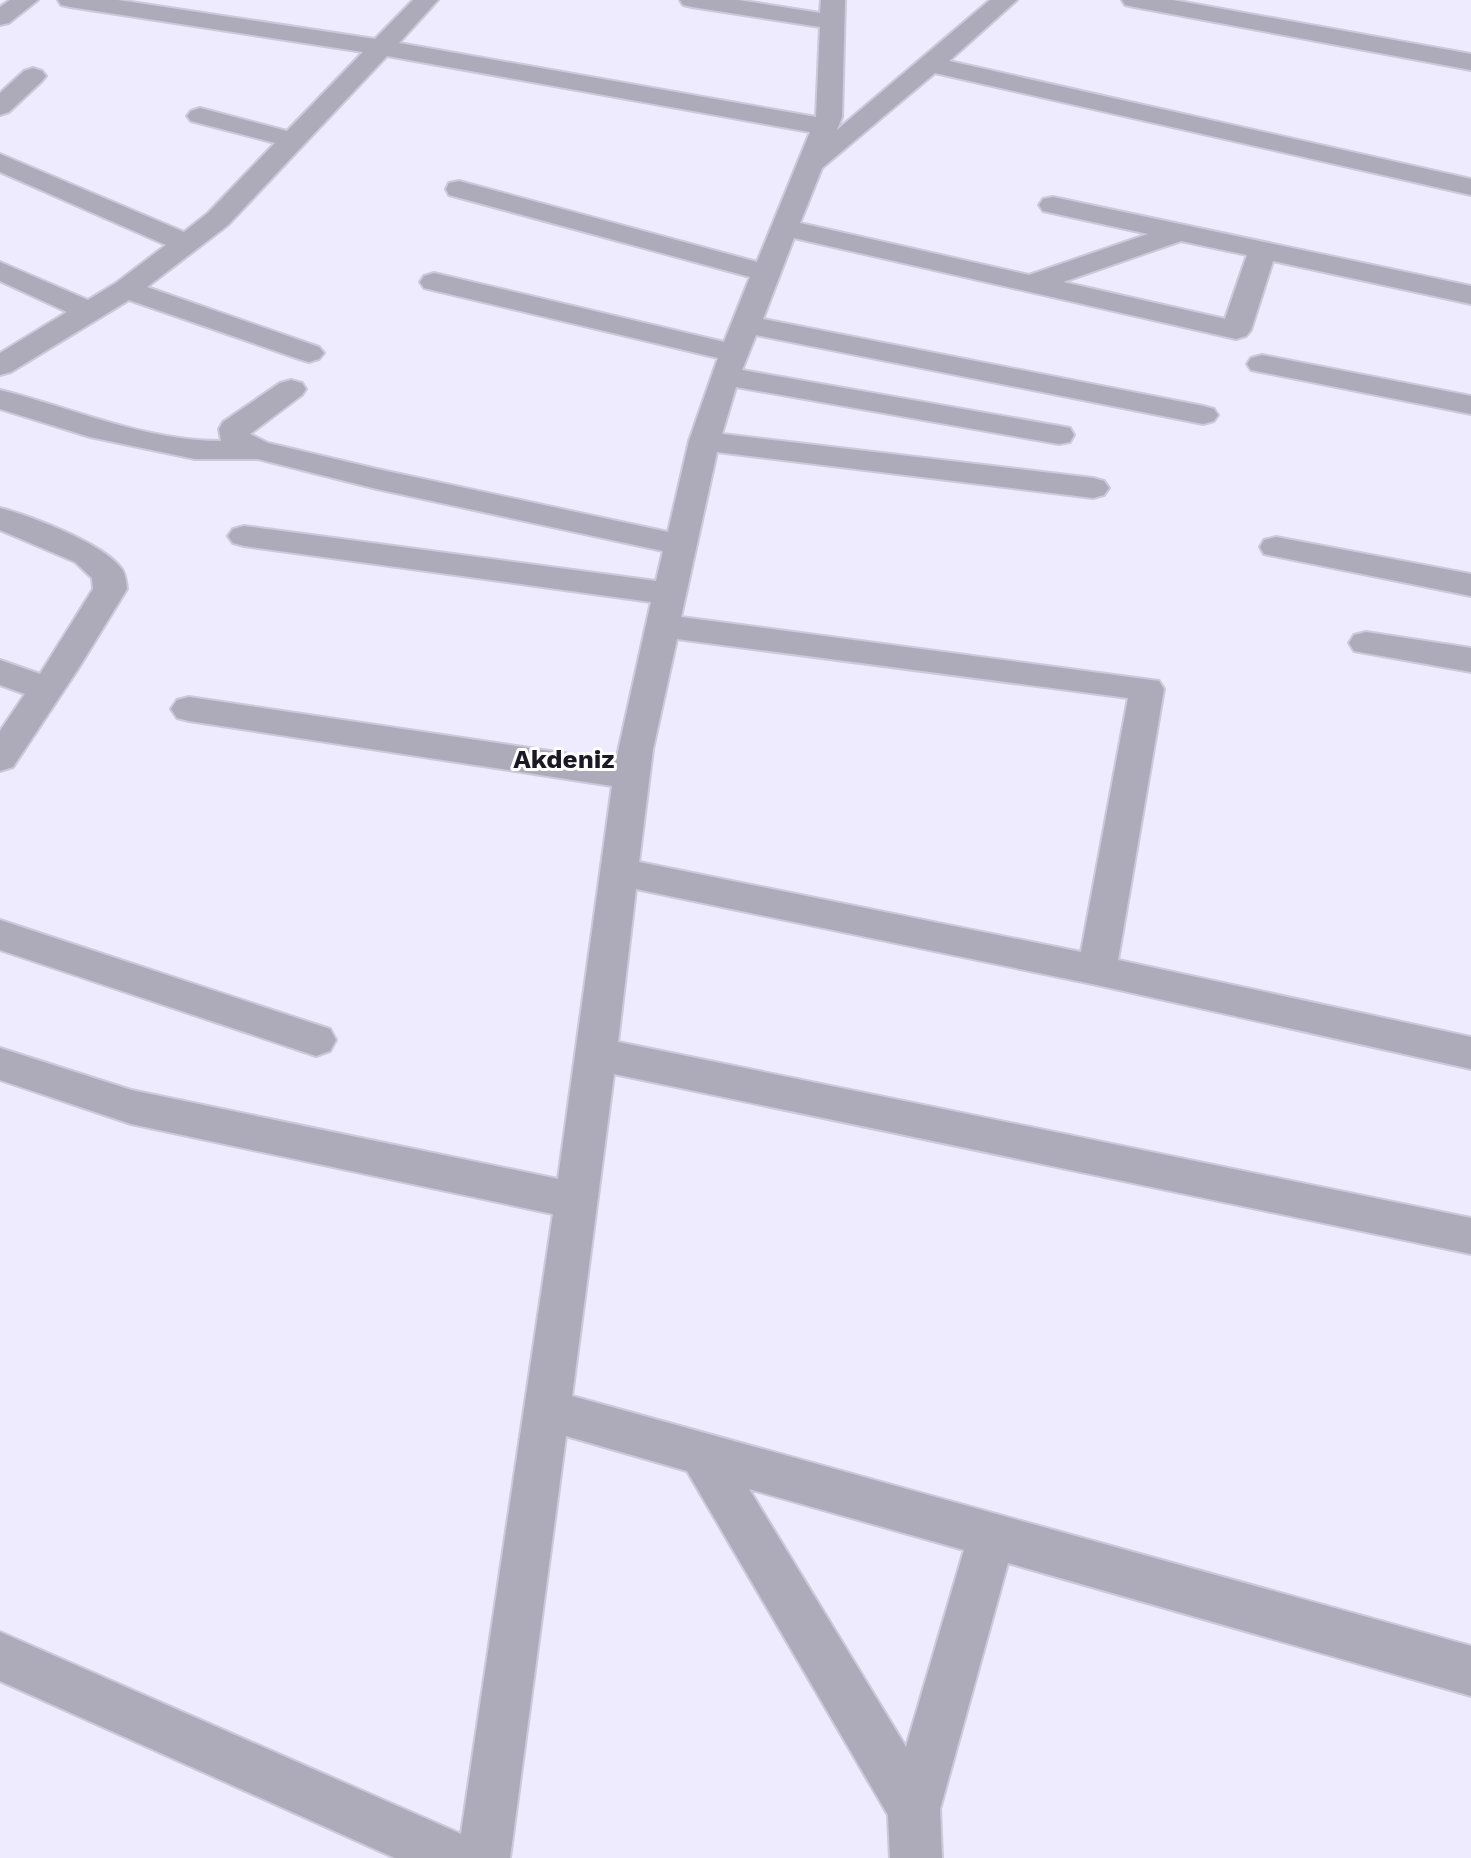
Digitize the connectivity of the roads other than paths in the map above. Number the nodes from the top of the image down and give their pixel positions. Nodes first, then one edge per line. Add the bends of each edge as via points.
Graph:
1 (26, 0) edge
2 (70, 0) edge
3 (426, 0) edge
4 (692, 0) edge
5 (1005, 0) edge
6 (1134, 0) edge
7 (833, 11) edge
8 (0, 18) edge
9 (381, 47) junction
10 (1471, 62) edge
11 (930, 64) junction
12 (33, 76) dead end
13 (0, 107) edge
14 (200, 116) dead end
15 (826, 127) junction
16 (293, 140) junction
17 (0, 162) edge
18 (809, 167) junction
19 (1471, 187) edge
20 (459, 188) dead end
21 (1053, 205) dead end
22 (785, 228) junction
23 (1180, 232) junction
24 (188, 244) junction
25 (1263, 250) junction
26 (0, 271) edge
27 (767, 273) junction
28 (434, 282) dead end
29 (1029, 284) junction
30 (125, 289) junction
31 (1471, 295) edge
32 (90, 312) junction
33 (735, 351) junction
34 (309, 353) dead end
35 (1262, 364) dead end
36 (0, 366) edge
37 (291, 388) dead end
38 (0, 399) edge
39 (1471, 405) edge
40 (1203, 415) dead end
41 (1059, 435) dead end
42 (704, 442) junction
43 (258, 450) junction
44 (1093, 488) dead end
45 (0, 518) edge
46 (244, 536) dead end
47 (681, 545) junction
48 (1276, 547) dead end
49 (1471, 586) edge
50 (666, 610) junction
51 (1366, 643) dead end
52 (1471, 660) edge
53 (0, 672) edge
54 (47, 690) junction
55 (189, 709) dead end
56 (0, 758) edge
57 (631, 776) junction
58 (619, 872) junction
59 (0, 935) edge
60 (1097, 970) junction
61 (316, 1040) dead end
62 (1471, 1053) edge
63 (597, 1054) junction
64 (0, 1065) edge
65 (576, 1201) junction
66 (1471, 1236) edge
67 (547, 1410) junction
68 (702, 1453) junction
69 (992, 1535) junction
70 (0, 1656) edge
71 (1471, 1671) edge
72 (914, 1809) junction
73 (455, 1858) edge
74 (484, 1858) edge
75 (916, 1858) edge

1 - 8 street
2 - 9 street
3 - 9 street
4 - 7 street
5 - 11 street
6 - 10 street
7 - 15 street
9 - 15 street
9 - 16 street
11 - 18 street
11 - 19 street
12 - 13 street
14 - 16 street
15 - 18 street
16 - 24 street
17 - 24 street
18 - 22 street
20 - 27 street
21 - 23 street
22 - 27 street
22 - 29 street
23 - 25 street
23 - 29 street
24 - 30 street
25 - 29 street via 1236,330
25 - 31 street
26 - 32 street
27 - 33 street
28 - 33 street
30 - 32 street
30 - 34 street
32 - 36 street
33 - 40 street
33 - 41 street
33 - 42 street
35 - 39 street
37 - 43 street via 234,429 235,439
38 - 43 street via 90,428 195,450
42 - 44 street
42 - 47 street
43 - 47 street
45 - 54 street via 87,555 108,574 110,589
46 - 50 street
47 - 50 street
48 - 49 street
50 - 57 street
50 - 60 street via 1147,689
51 - 52 street
53 - 54 street
54 - 56 street
55 - 57 street
57 - 58 street
58 - 60 street
58 - 63 street
59 - 61 street
60 - 62 street
63 - 65 street
63 - 66 street
64 - 65 street via 131,1107
65 - 67 street
67 - 68 street
67 - 74 street
68 - 69 street
68 - 72 street
69 - 71 street
69 - 72 street
70 - 73 street
72 - 75 street

